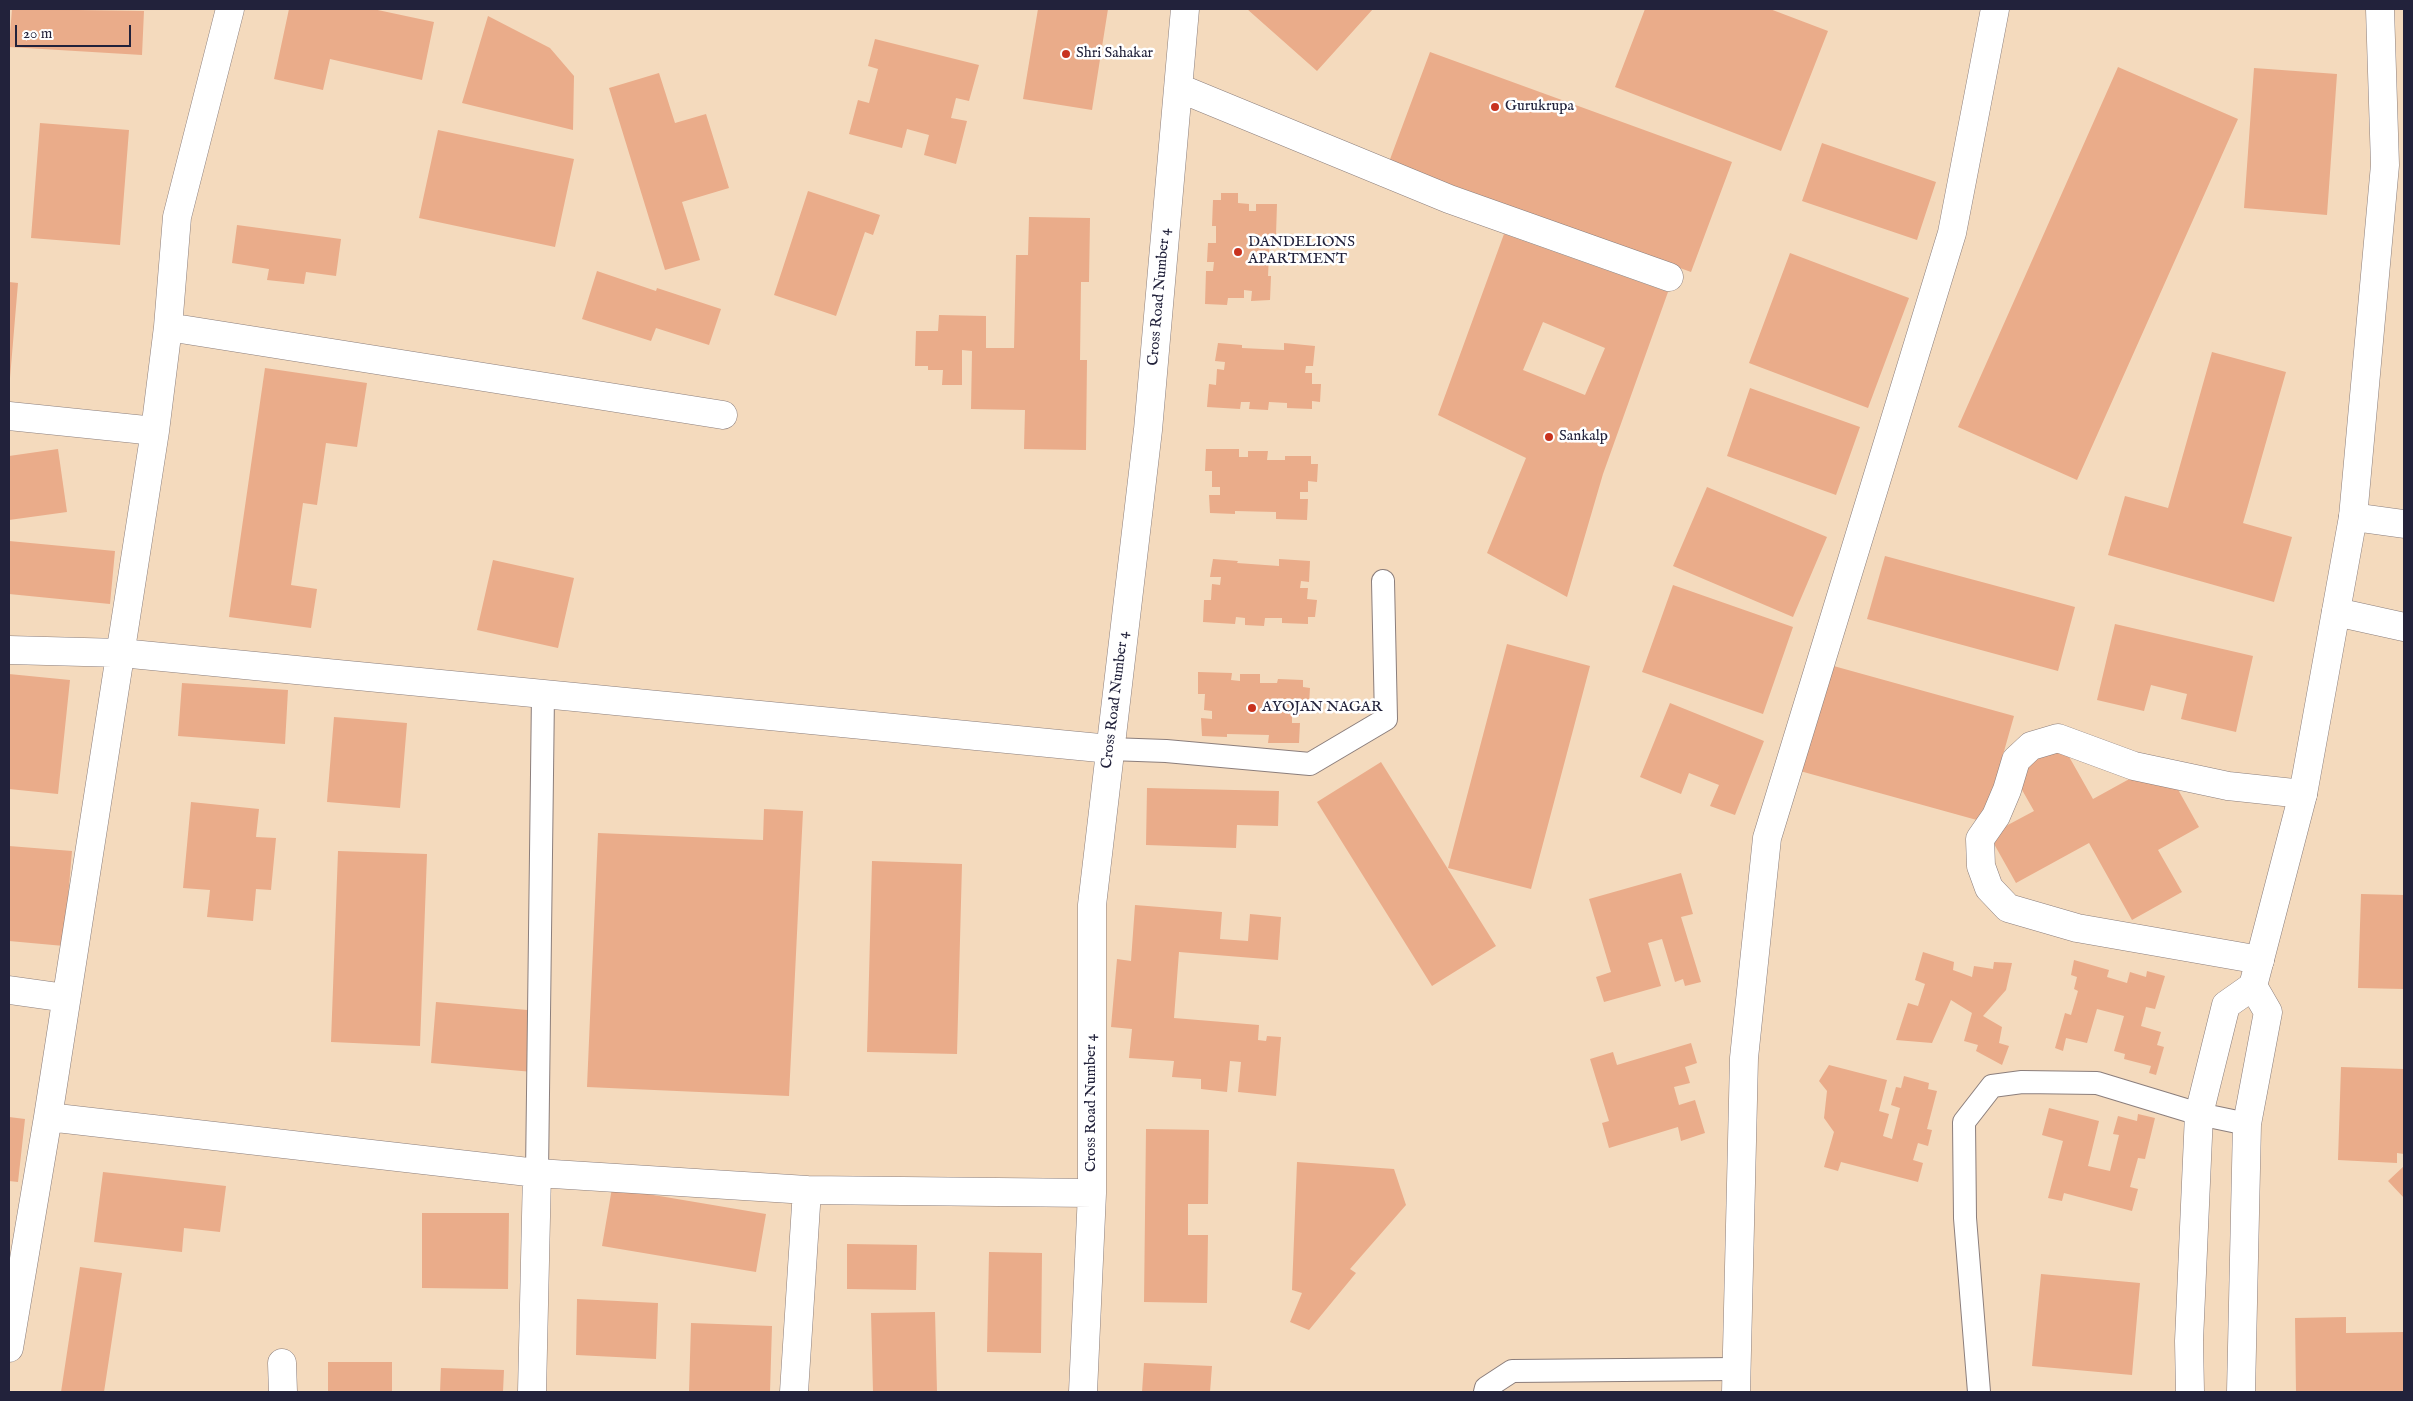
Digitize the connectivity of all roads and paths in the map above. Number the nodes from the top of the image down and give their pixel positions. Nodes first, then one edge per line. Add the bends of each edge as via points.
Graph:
1 (230, 9) edge
2 (1185, 9) edge
3 (1995, 9) edge
4 (2380, 9) edge
5 (1179, 88) junction
6 (1669, 277) dead end
7 (168, 327) junction
8 (724, 415) dead end
9 (9, 416) edge
10 (155, 431) junction
11 (2354, 517) junction
12 (2404, 524) edge
13 (1383, 581) dead end
14 (2336, 612) junction
15 (2404, 627) edge
16 (9, 650) edge
17 (121, 653) junction
18 (543, 694) junction
19 (1110, 749) junction
20 (2303, 794) junction
21 (2257, 973) junction
22 (9, 990) edge
23 (66, 998) junction
24 (2199, 1114) junction
25 (48, 1117) junction
26 (2247, 1124) junction
27 (537, 1173) junction
28 (807, 1190) junction
29 (1092, 1193) junction
30 (18, 1233) edge
31 (9, 1348) edge
32 (282, 1363) dead end
33 (1736, 1381) edge
34 (283, 1392) edge
35 (532, 1392) edge
36 (794, 1392) edge
37 (1083, 1392) edge
38 (1485, 1392) edge
39 (1979, 1392) edge
40 (2190, 1392) edge
41 (2241, 1392) edge

1 - 7 street via 177,216
2 - 5 street, Cross Road Number 4
3 - 33 street via 1952,233 1767,838 1744,1058
4 - 11 street via 2385,165
5 - 6 street via 1449,198
5 - 19 street, Cross Road Number 4 via 1148,430
7 - 8 street
7 - 10 street
9 - 10 street
10 - 17 street
11 - 12 street
11 - 14 street
13 - 19 lane via 1386,719 1310,764
14 - 15 street
14 - 20 street
16 - 17 street
17 - 18 street
17 - 23 street
18 - 19 street
18 - 27 lane
19 - 29 street, Cross Road Number 4 via 1092,905
20 - 21 street
20 - 21 street via 2228,786 2134,766 2058,738 2032,746 2016,760 1996,816 1980,839 1981,866 1989,888 2008,908
21 - 24 street via 2226,1005
21 - 26 street via 2268,1012
22 - 23 street
23 - 25 street
24 - 26 lane
24 - 39 lane via 2097,1083 2022,1082 1992,1086 1964,1122 1965,1218
24 - 40 street via 2189,1340
25 - 27 street
25 - 30 street
26 - 41 street
27 - 28 street
27 - 35 street
28 - 29 street
28 - 36 street
29 - 37 street, Cross Road Number 4
30 - 31 street
32 - 34 street
33 - 38 lane via 1512,1371 1486,1388

